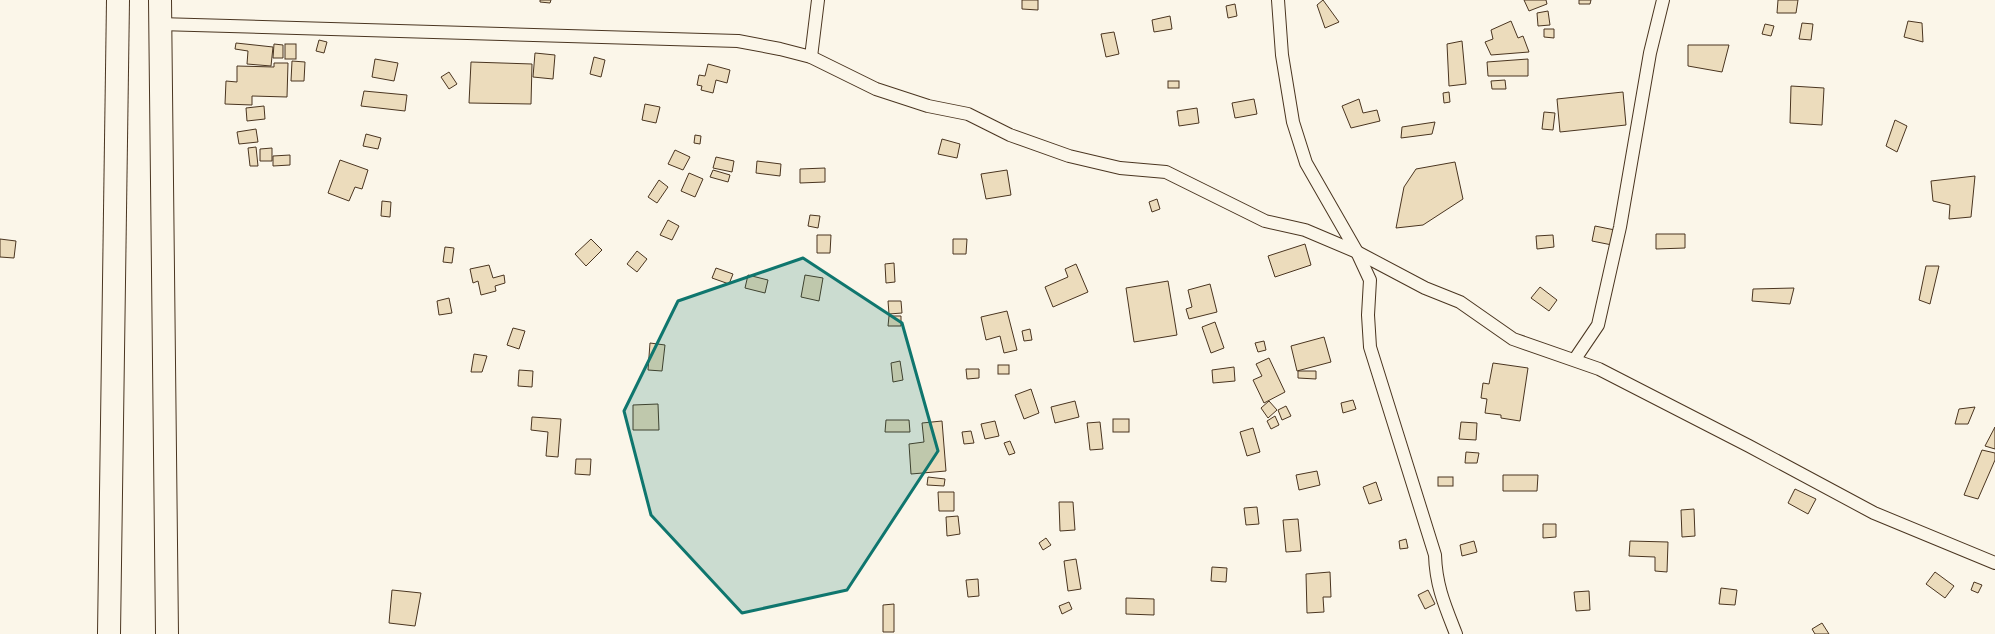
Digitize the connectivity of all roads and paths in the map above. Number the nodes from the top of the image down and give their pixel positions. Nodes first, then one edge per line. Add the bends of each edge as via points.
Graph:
1 (118, 0) edge
2 (160, 0) edge
3 (818, 0) edge
4 (1278, 0) edge
5 (1663, 0) edge
6 (159, 24) junction
7 (811, 57) junction
8 (1357, 252) junction
9 (1575, 359) junction
10 (1995, 563) edge
11 (109, 634) edge
12 (167, 634) edge
13 (1456, 634) edge

1 - 11 main road
2 - 6 main road
3 - 7 lane
4 - 8 lane via 1282,55 1292,115 1306,163
5 - 9 lane via 1650,53 1620,227 1598,325
6 - 7 lane via 738,41
6 - 12 main road
7 - 8 lane via 876,89 928,106 968,114 1010,136 1069,156 1120,168 1166,172 1265,221 1305,230
8 - 9 lane via 1425,288 1460,302 1513,339
8 - 13 lane via 1370,280 1370,347 1435,555 1436,575 1443,603
9 - 10 lane via 1743,443 1874,513

